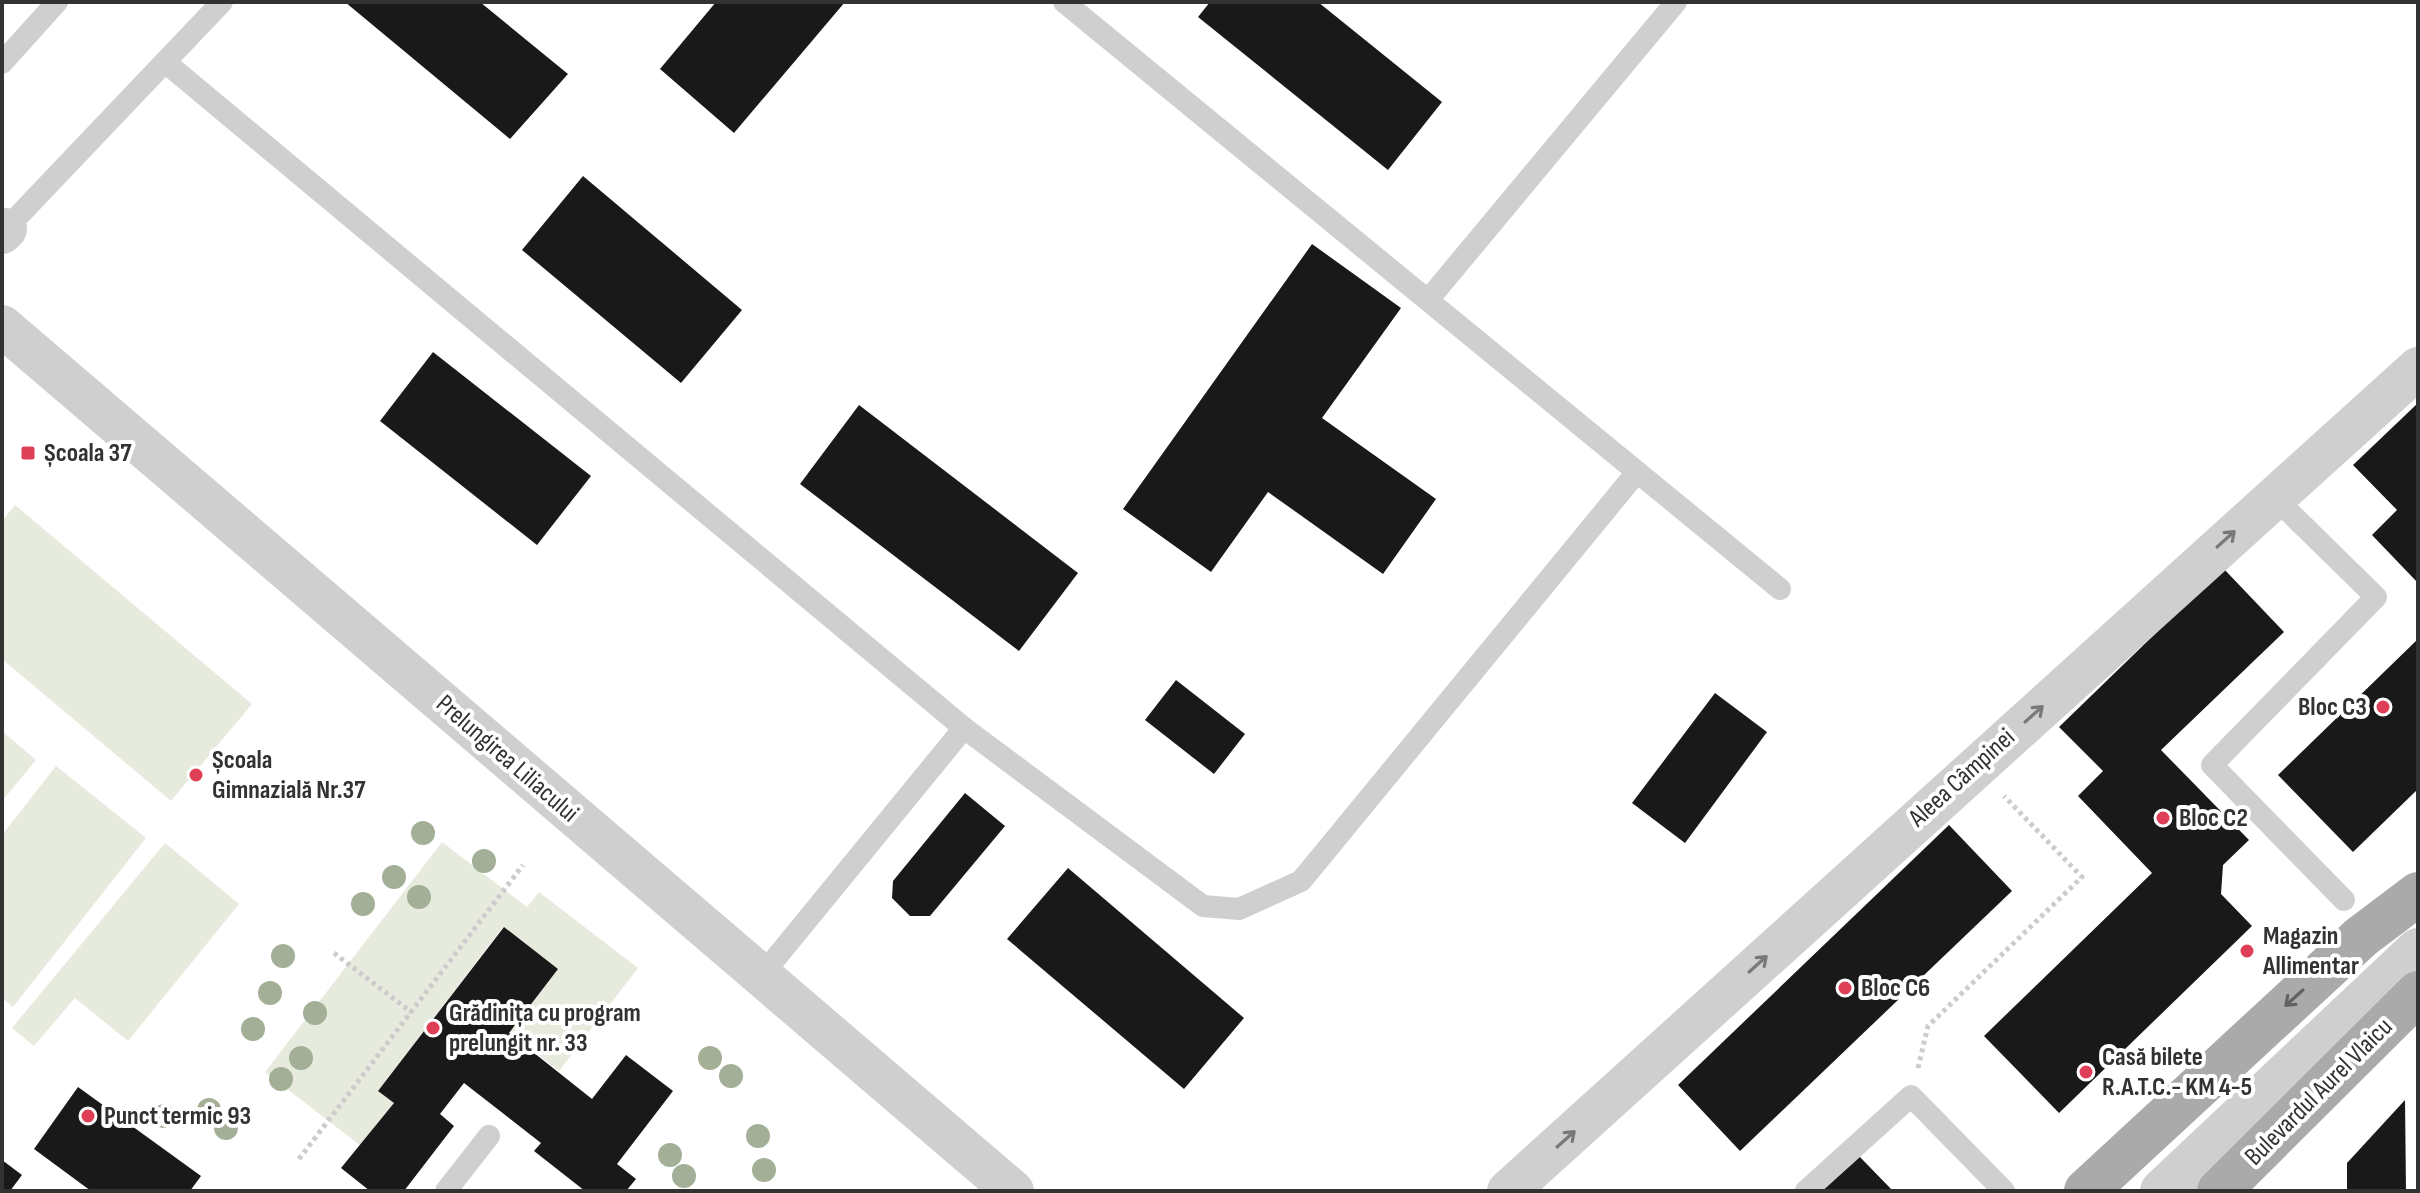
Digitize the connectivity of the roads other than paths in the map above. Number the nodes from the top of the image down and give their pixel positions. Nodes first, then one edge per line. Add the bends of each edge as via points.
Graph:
1 (57, 2) edge
2 (222, 2) edge
3 (1064, 2) edge
4 (1676, 2) edge
5 (165, 62) junction
6 (2, 63) edge
7 (4, 231) edge
8 (1428, 300) junction
9 (2, 326) edge
10 (2418, 368) edge
11 (1637, 472) junction
12 (2273, 496) junction
13 (1780, 589) dead end
14 (964, 728) junction
15 (2418, 894) edge
16 (2344, 900) dead end
17 (2418, 950) edge
18 (761, 976) junction
19 (2418, 993) edge
20 (489, 1136) dead end
21 (446, 1191) edge
22 (1013, 1191) edge
23 (1508, 1191) edge
24 (1806, 1191) edge
25 (2004, 1191) edge
26 (2086, 1191) edge
27 (2162, 1191) edge
28 (2219, 1191) edge

1 - 6 lane
2 - 5 lane
3 - 8 lane
4 - 8 lane
5 - 7 lane
5 - 14 lane
8 - 11 lane
9 - 18 street, Prelungirea Liliacului
10 - 12 street, Aleea Câmpinei
11 - 13 lane
11 - 14 lane via 1301,881 1239,909 1203,906
12 - 16 lane via 2376,597 2212,765
23 -> 12 street, Aleea Câmpinei
14 - 18 lane
15 -> 26 main road via 2361,937
17 - 27 street, Bulevardul Aurel Vlaicu
18 - 22 street, Prelungirea Liliacului
19 - 28 main road, Bulevardul Aurel Vlaicu
20 - 21 lane
24 - 25 lane via 1911,1096

